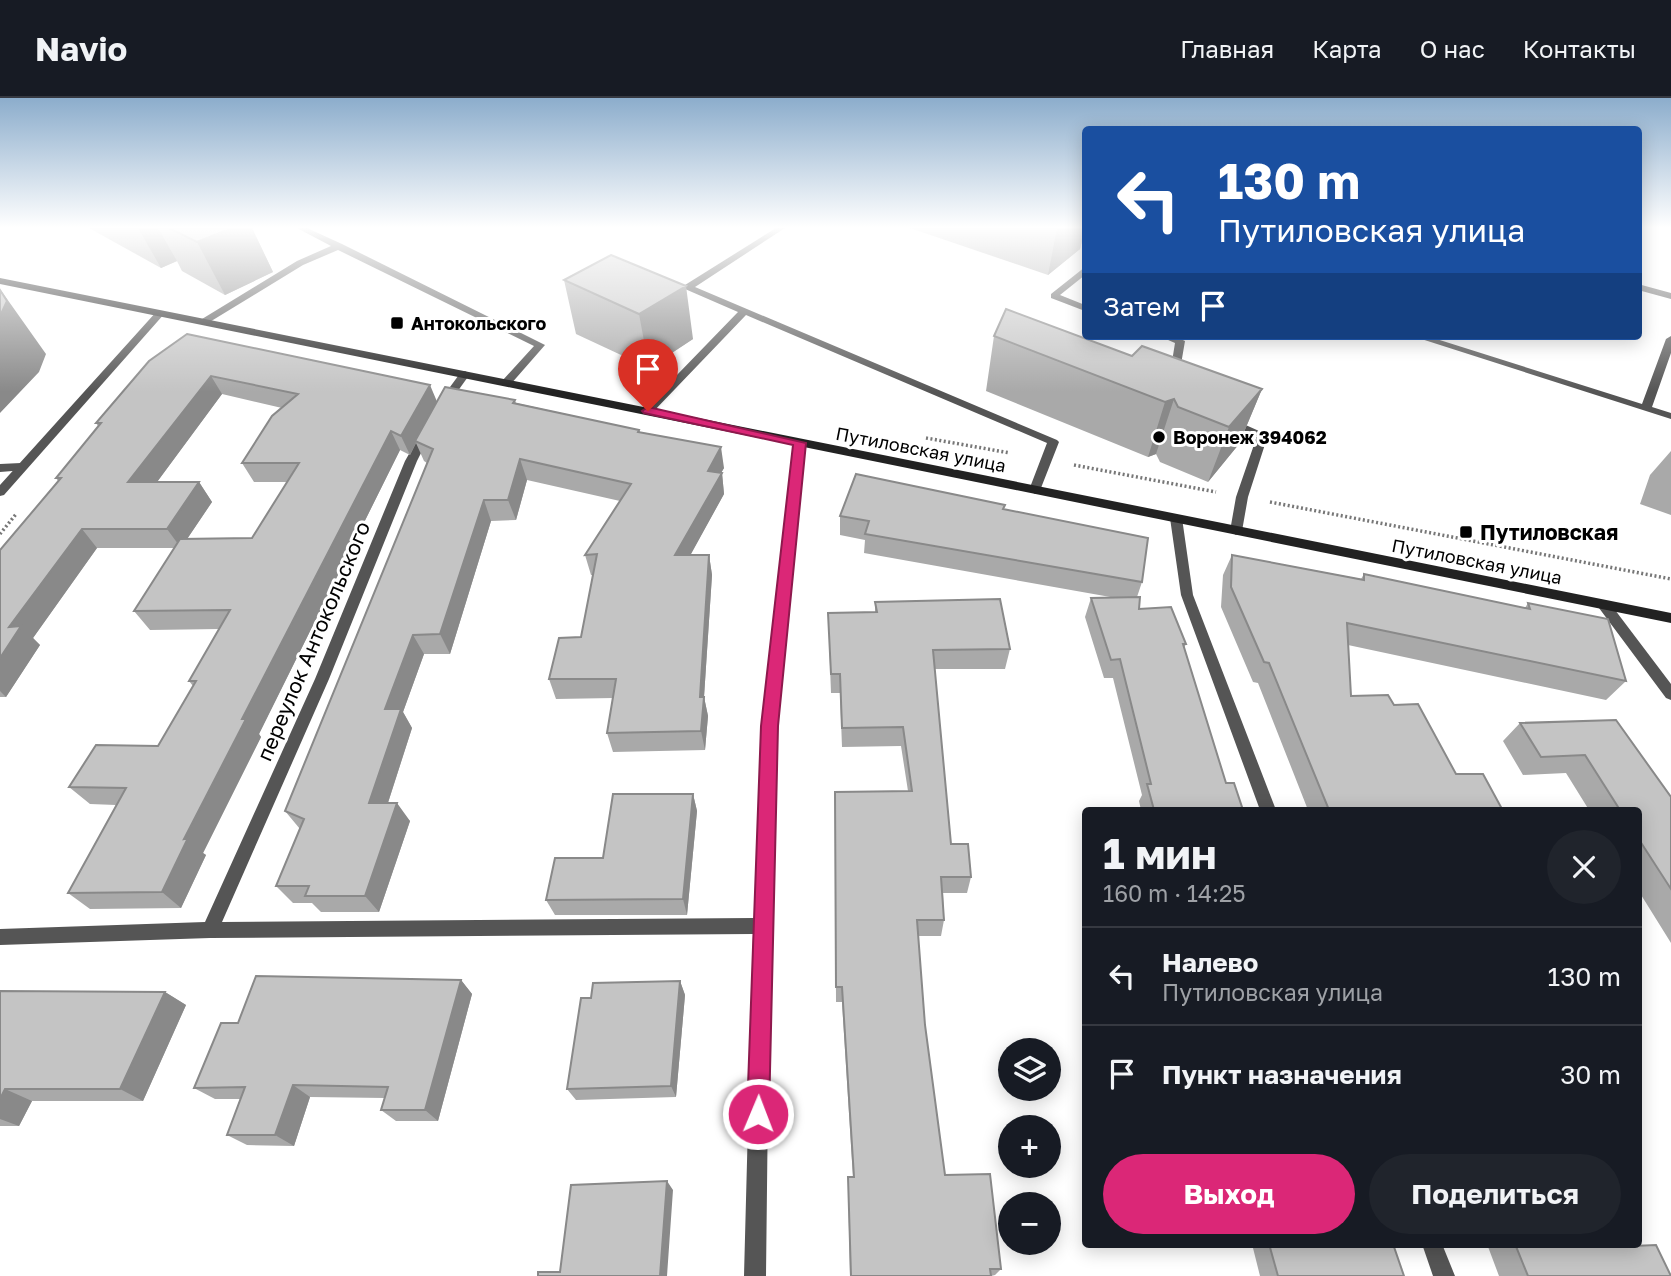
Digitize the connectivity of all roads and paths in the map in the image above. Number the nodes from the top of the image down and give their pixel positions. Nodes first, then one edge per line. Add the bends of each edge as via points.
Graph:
1 (10, 283) edge
2 (267, 283) edge
3 (414, 283) edge
4 (694, 283) edge
5 (1070, 283) edge
6 (1642, 288) edge
7 (1671, 296) edge
8 (1082, 307) edge
9 (745, 310) junction
10 (160, 313) junction
11 (205, 321) junction
12 (1671, 339) edge
13 (1177, 340) edge
14 (1430, 340) edge
15 (1667, 364) edge
16 (465, 374) junction
17 (506, 383) junction
18 (1173, 387) edge
19 (1646, 408) junction
20 (648, 411) junction
21 (1217, 416) edge
22 (1671, 416) edge
23 (800, 443) junction
24 (21, 467) junction
25 (0, 468) edge
26 (1035, 490) junction
27 (0, 492) edge
28 (1176, 518) junction
29 (1236, 531) junction
30 (1604, 605) junction
31 (1671, 618) edge
32 (1671, 694) edge
33 (1267, 807) edge
34 (762, 926) junction
35 (210, 930) junction
36 (0, 937) edge
37 (1434, 1248) edge
38 (755, 1276) edge
39 (1444, 1276) edge

1 - 10 street, Путиловская улица
2 - 11 street
3 - 17 street via 540,345
4 - 9 street via 688,287
5 - 8 street via 1054,296
6 - 7 street
9 - 20 street
9 - 26 street via 1052,442
10 - 11 street, Путиловская улица
10 - 24 street
11 - 16 street, Путиловская улица
12 - 15 street
13 - 18 street
14 - 19 street
15 - 19 street
16 - 17 street, Путиловская улица
16 - 35 street, переулок Антокольского via 411,461 322,680
17 - 20 street, Путиловская улица
19 - 22 street
20 - 23 street, Путиловская улица
21 - 29 street via 1263,435
23 - 26 street, Путиловская улица
23 - 34 street via 770,726
24 - 25 street
24 - 27 street
26 - 28 street, Путиловская улица
28 - 29 street, Путиловская улица
28 - 33 street via 1187,595
29 - 30 street, Путиловская улица
30 - 31 street, Путиловская улица
30 - 32 street
34 - 35 street
34 - 38 street
35 - 36 street
37 - 39 street

